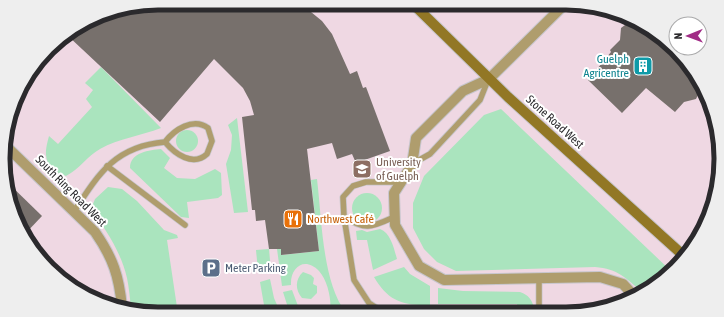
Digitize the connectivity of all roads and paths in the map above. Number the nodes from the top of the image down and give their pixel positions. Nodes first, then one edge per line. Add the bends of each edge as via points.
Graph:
1 (419, 10) edge
2 (559, 10) edge
3 (489, 79) junction
4 (165, 142) junction
5 (10, 150) edge
6 (412, 165) junction
7 (106, 166) junction
8 (401, 182) junction
9 (74, 210) junction
10 (344, 217) junction
11 (394, 217) junction
12 (185, 225) dead end
13 (680, 252) edge
14 (539, 278) junction
15 (631, 292) edge
16 (122, 302) edge
17 (376, 307) edge
18 (539, 307) edge

1 - 3 main road, Stone Road West
2 - 3 street
3 - 6 lane via 480,100 430,154
3 - 6 street via 464,91 416,138
3 - 13 main road, Stone Road West
4 - 4 lane via 179,155 200,159 207,154 212,141 208,128 197,124 178,129
4 - 7 lane via 139,146
5 - 9 street, South Ring Road West
6 - 8 street
7 - 9 lane
7 - 12 lane
8 - 10 lane via 366,182 353,186 343,197
8 - 11 street via 394,193
9 - 16 street, South Ring Road West via 95,232 113,260 119,277
10 - 11 lane via 357,226 373,226
10 - 17 lane via 354,280
11 - 14 street via 395,225 419,266 444,280
14 - 15 street via 600,277 623,284
14 - 18 lane

